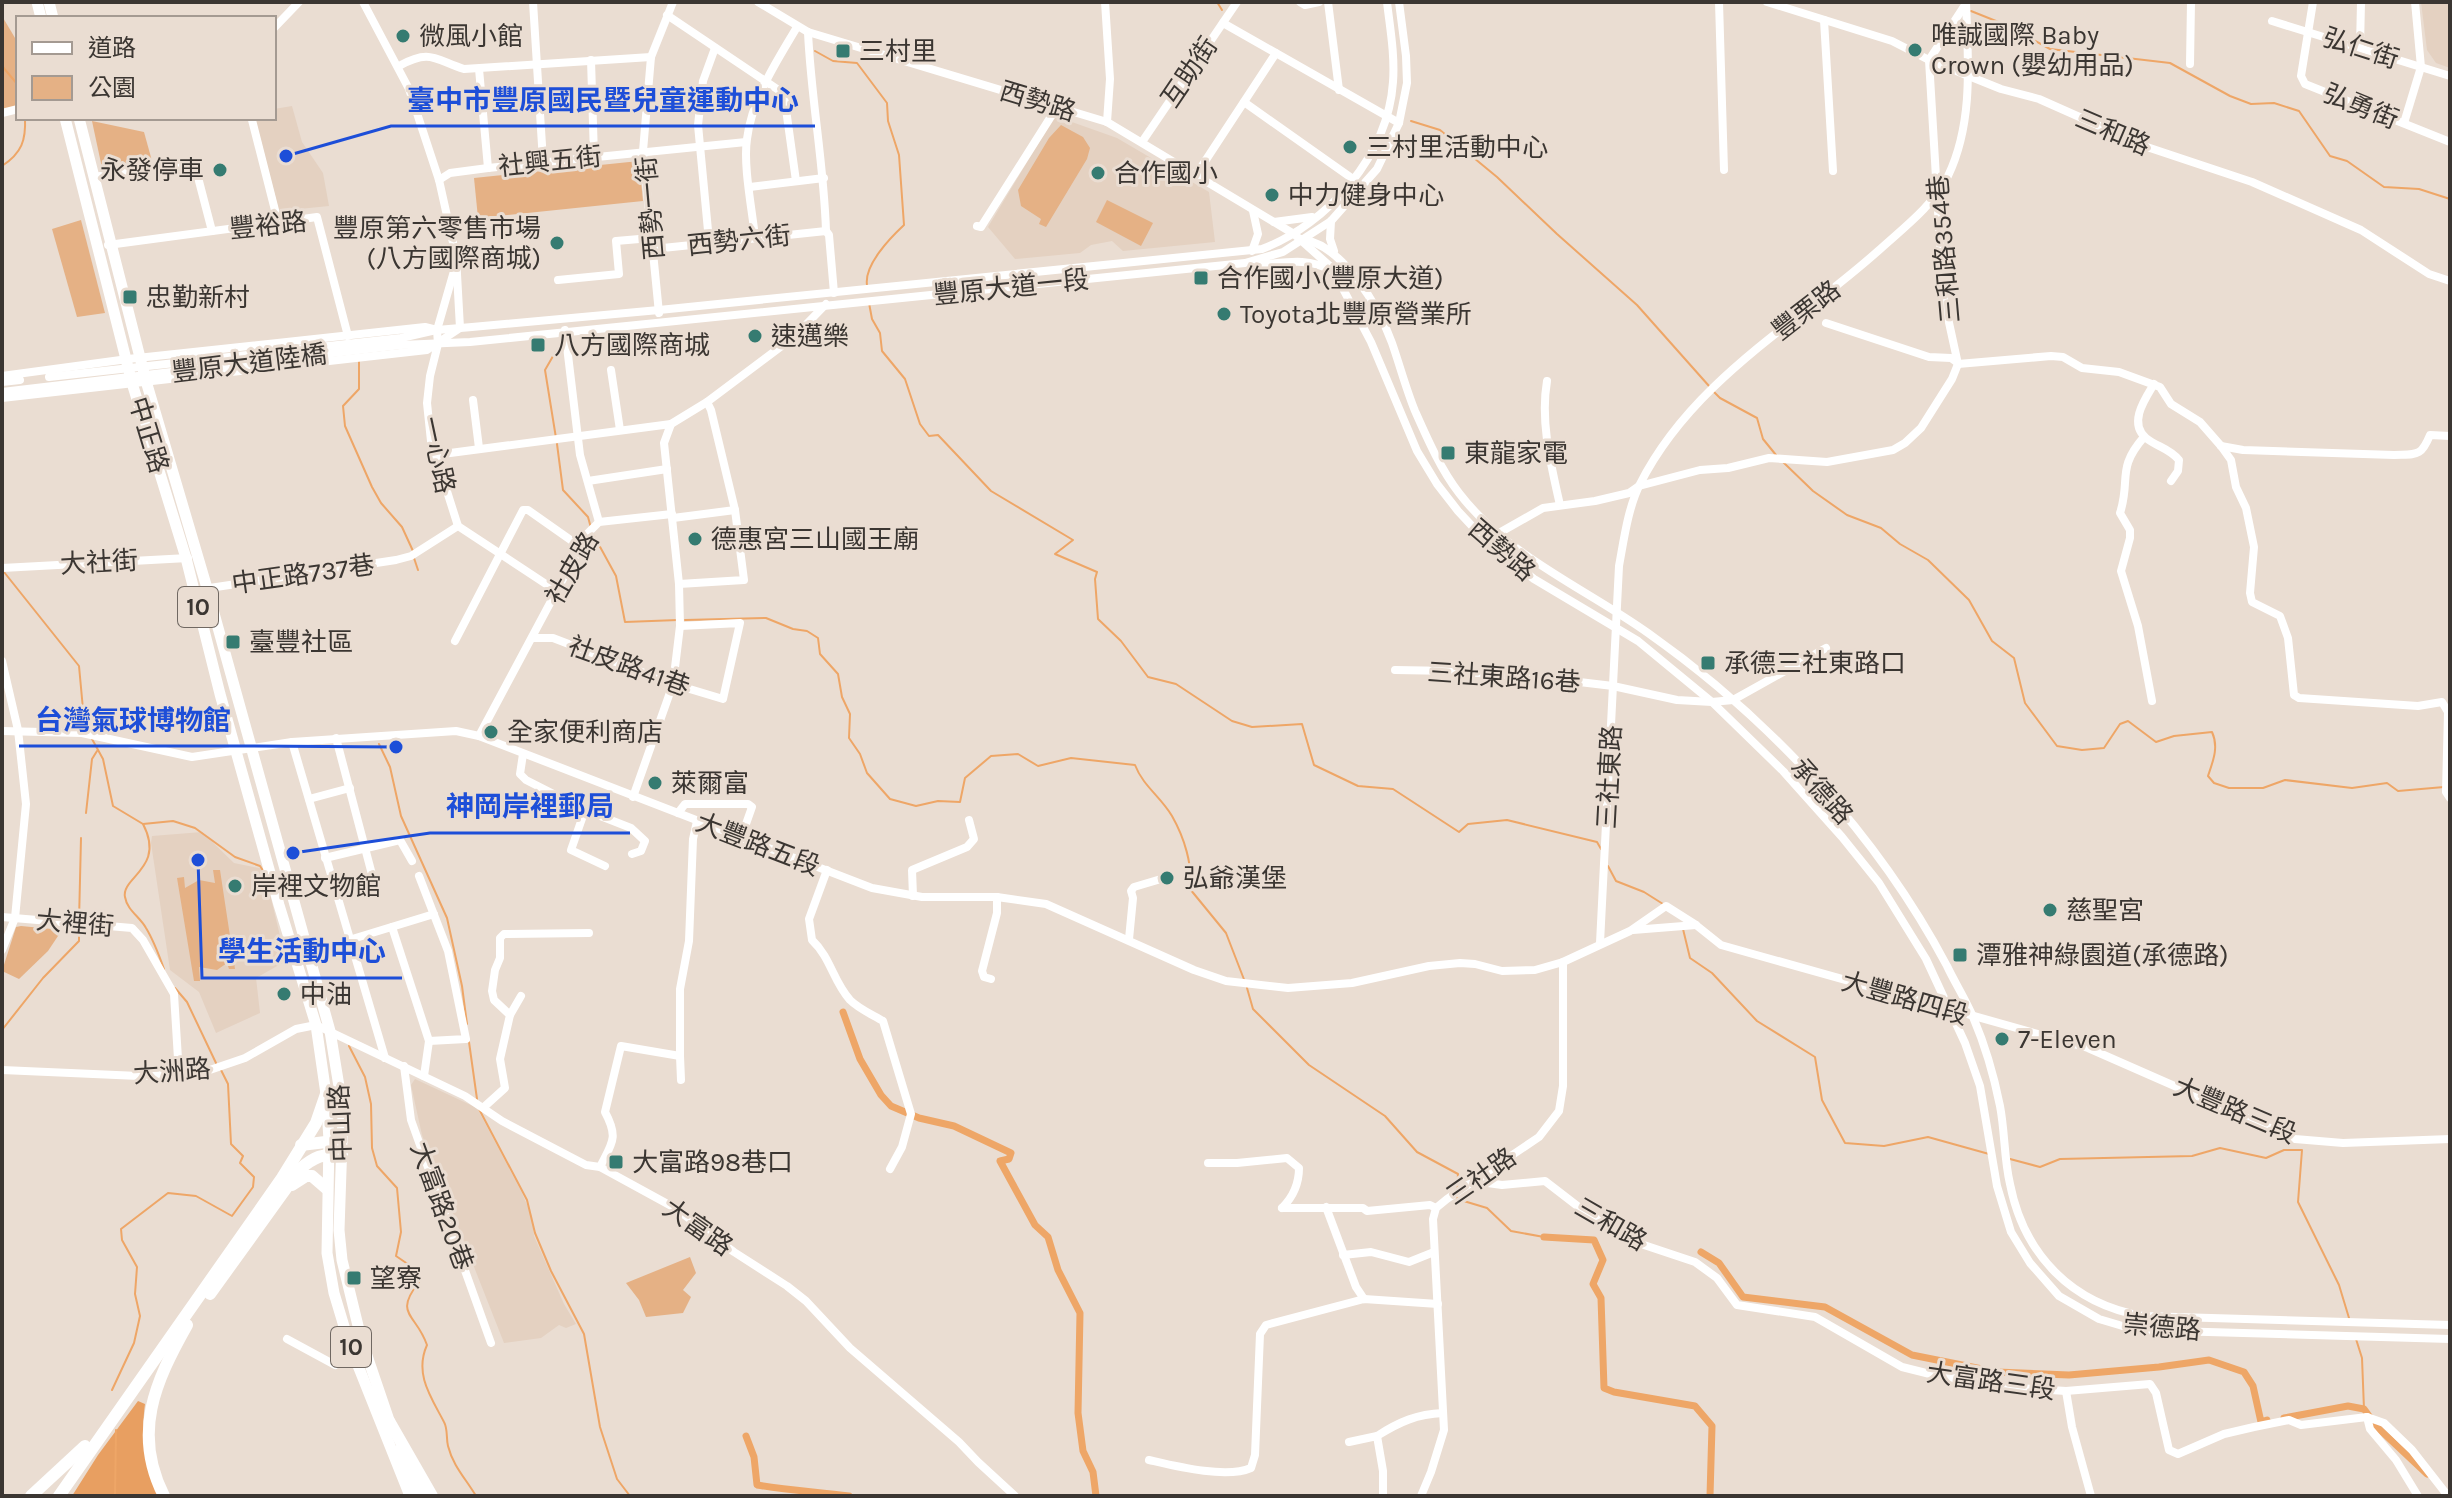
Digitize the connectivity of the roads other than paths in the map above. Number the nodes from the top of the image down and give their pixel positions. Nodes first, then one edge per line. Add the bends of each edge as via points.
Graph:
1 (299, 2) edge
2 (363, 2) edge
3 (673, 2) edge
4 (758, 2) edge
5 (1105, 2) edge
6 (1237, 2) edge
7 (1300, 2) edge
8 (1319, 2) edge
9 (1328, 2) edge
10 (1387, 2) edge
11 (1399, 2) edge
12 (1719, 2) edge
13 (1767, 2) edge
14 (2191, 2) edge
15 (2313, 2) edge
16 (2361, 2) edge
17 (2415, 2) edge
18 (1966, 3) edge
19 (534, 6) edge
20 (667, 15) junction
21 (1824, 20) junction
22 (2272, 21) dead end
23 (1223, 23) junction
24 (276, 26) edge
25 (797, 27) junction
26 (2309, 31) junction
27 (808, 32) junction
28 (2360, 47) junction
29 (715, 48) junction
30 (1276, 53) junction
31 (651, 57) junction
32 (591, 60) junction
33 (1929, 60) junction
34 (536, 64) junction
35 (2190, 64) dead end
36 (399, 66) junction
37 (2421, 67) junction
38 (479, 69) junction
39 (2450, 76) edge
40 (1970, 77) junction
41 (766, 81) junction
42 (1339, 90) junction
43 (1244, 102) junction
44 (1057, 107) junction
45 (1387, 116) junction
46 (66, 120) edge
47 (80, 120) edge
48 (252, 120) dead end
49 (1107, 122) junction
50 (1399, 123) junction
51 (2404, 123) junction
52 (746, 142) junction
53 (1142, 142) junction
54 (2450, 142) edge
55 (699, 146) junction
56 (643, 151) junction
57 (594, 156) junction
58 (543, 161) junction
59 (488, 168) junction
60 (1724, 170) dead end
61 (1833, 171) dead end
62 (1196, 175) junction
63 (94, 177) junction
64 (824, 178) junction
65 (1353, 179) junction
66 (439, 180) junction
67 (796, 181) junction
68 (750, 187) junction
69 (1939, 193) junction
70 (1253, 211) junction
71 (1317, 216) junction
72 (1331, 221) junction
73 (278, 222) junction
74 (1274, 222) junction
75 (977, 226) dead end
76 (212, 231) junction
77 (826, 231) junction
78 (1298, 236) junction
79 (755, 237) junction
80 (651, 238) junction
81 (709, 241) junction
82 (112, 244) junction
83 (99, 246) junction
84 (653, 249) junction
85 (1252, 251) junction
86 (1334, 252) junction
87 (1245, 263) junction
88 (456, 265) junction
89 (1338, 275) junction
90 (558, 280) dead end
91 (2450, 281) edge
92 (836, 291) junction
93 (824, 306) junction
94 (659, 310) junction
95 (660, 322) junction
96 (1826, 323) dead end
97 (460, 328) junction
98 (437, 330) junction
99 (565, 330) junction
100 (348, 336) junction
101 (401, 341) junction
102 (438, 344) junction
103 (142, 358) junction
104 (128, 359) junction
105 (1958, 364) junction
106 (611, 370) dead end
107 (2, 379) edge
108 (146, 381) junction
109 (1547, 381) dead end
110 (132, 383) junction
111 (2154, 384) junction
112 (2, 392) edge
113 (2, 398) edge
114 (473, 400) dead end
115 (707, 402) junction
116 (671, 424) junction
117 (620, 430) junction
118 (577, 435) junction
119 (2450, 436) edge
120 (2144, 437) junction
121 (2221, 446) junction
122 (479, 448) junction
123 (435, 455) junction
124 (667, 469) junction
125 (588, 481) junction
126 (2171, 481) dead end
127 (1639, 486) junction
128 (1560, 505) junction
129 (735, 510) junction
130 (673, 516) junction
131 (599, 522) junction
132 (458, 526) junction
133 (1499, 533) junction
134 (582, 548) junction
135 (501, 554) junction
136 (191, 557) junction
137 (6, 568) edge
138 (679, 584) junction
139 (201, 589) junction
140 (558, 592) junction
141 (1616, 611) junction
142 (680, 626) junction
143 (1615, 626) junction
144 (533, 638) junction
145 (455, 641) dead end
146 (1826, 648) dead end
147 (2, 661) edge
148 (1395, 670) dead end
149 (673, 684) junction
150 (1613, 686) junction
151 (1728, 701) junction
152 (2152, 701) dead end
153 (1712, 702) junction
154 (18, 730) junction
155 (2, 731) edge
156 (479, 736) junction
157 (336, 738) junction
158 (292, 742) junction
159 (252, 748) junction
160 (237, 751) junction
161 (523, 754) junction
162 (350, 788) junction
163 (633, 797) junction
164 (2450, 798) edge
165 (309, 799) junction
166 (585, 810) junction
167 (678, 813) junction
168 (969, 820) dead end
169 (697, 821) junction
170 (741, 838) junction
171 (365, 848) junction
172 (632, 854) dead end
173 (325, 858) junction
174 (412, 861) dead end
175 (605, 866) dead end
176 (827, 870) junction
177 (419, 876) dead end
178 (1161, 879) dead end
179 (374, 882) dead end
180 (913, 896) junction
181 (997, 897) junction
182 (434, 914) junction
183 (2, 917) edge
184 (15, 918) junction
185 (1696, 925) junction
186 (392, 927) junction
187 (1630, 931) junction
188 (589, 933) dead end
189 (1129, 939) junction
190 (349, 940) junction
191 (1600, 943) junction
192 (2, 950) edge
193 (1563, 962) junction
194 (991, 979) dead end
195 (1226, 981) joint
196 (521, 996) dead end
197 (1952, 1012) junction
198 (510, 1015) junction
199 (1974, 1018) junction
200 (316, 1025) junction
201 (330, 1031) junction
202 (429, 1041) junction
203 (680, 1056) junction
204 (385, 1058) junction
205 (2119, 1060) joint
206 (404, 1066) junction
207 (2, 1070) edge
208 (179, 1075) junction
209 (424, 1076) junction
210 (681, 1080) dead end
211 (326, 1094) junction
212 (484, 1107) junction
213 (2450, 1139) edge
214 (301, 1145) junction
215 (336, 1147) junction
216 (1208, 1163) dead end
217 (600, 1167) junction
218 (890, 1169) dead end
219 (1473, 1181) junction
220 (289, 1186) junction
221 (327, 1189) junction
222 (1326, 1207) junction
223 (1436, 1208) junction
224 (1434, 1252) junction
225 (1343, 1255) junction
226 (1364, 1299) junction
227 (1438, 1304) junction
228 (1737, 1305) joint
229 (187, 1325) junction
230 (2450, 1325) edge
231 (287, 1339) dead end
232 (2450, 1339) edge
233 (491, 1343) dead end
234 (335, 1365) dead end
235 (2066, 1391) junction
236 (1443, 1413) junction
237 (2367, 1417) junction
238 (110, 1421) junction
239 (389, 1421) junction
240 (1377, 1436) junction
241 (1349, 1442) dead end
242 (1149, 1460) dead end
243 (31, 1496) edge
244 (59, 1496) edge
245 (68, 1496) edge
246 (164, 1496) edge
247 (410, 1496) edge
248 (420, 1496) edge
249 (432, 1496) edge
250 (1015, 1496) edge
251 (1383, 1496) edge
252 (1421, 1496) edge
253 (2091, 1496) edge
254 (2418, 1496) edge
255 (2448, 1496) edge

1 - 24 street
2 - 36 street
3 - 20 street, 西勢一街
4 - 25 street, 西勢路
5 - 49 street
6 - 23 street, 互助街
7 - 8 street
9 - 42 street
10 - 45 street, 豐原大道一段 via 1394,81
11 - 50 street, 豐原大道一段 via 1407,83
12 - 60 street
13 - 21 street, 三和路
14 - 35 street
15 - 26 street, 弘勇街
16 - 28 street
17 - 37 street
18 - 33 street
18 - 40 street, 豐栗路
19 - 34 street
20 - 29 street
20 - 31 street, 西勢一街
21 - 33 street, 三和路 via 1892,41
21 - 61 street
22 - 26 street, 弘仁街
23 - 30 street
23 - 53 street, 互助街
25 - 27 street, 西勢路
25 - 41 street
26 - 28 street, 弘仁街
26 - 51 street, 弘勇街 via 2301,76 2305,84
27 - 44 street, 西勢路
27 - 64 street
28 - 37 street, 弘仁街
29 - 41 street
29 - 55 street via 703,81
30 - 42 street
30 - 43 street
31 - 32 street
31 - 56 street, 西勢一街
32 - 34 street
32 - 57 street
33 - 40 street, 三和路
33 - 69 street, 三和路354巷
34 - 38 street
34 - 58 street
36 - 38 street via 425,55
36 - 66 street
37 - 39 street, 弘仁街
37 - 51 street
38 - 59 street
40 - 69 street, 豐栗路 via 1958,149
40 - 91 street, 三和路 via 2252,182 2361,230 2429,274
41 - 52 street
41 - 67 street via 785,102
42 - 45 street
43 - 62 street
43 - 65 street
44 - 49 street, 西勢路
44 - 75 street
45 - 50 street
45 - 65 street, 豐原大道一段
46 - 83 main road, 中正路 / 10
47 - 63 main road, 中正路 / 10
48 - 73 street
49 - 53 street, 西勢路
50 - 72 street, 豐原大道一段 via 1377,169
51 - 54 street, 弘勇街
52 - 55 street, 社興五街
52 - 68 street
53 - 62 street, 西勢路
55 - 56 street, 社興五街
55 - 81 street
56 - 57 street, 社興五街
56 - 80 street, 西勢一街
57 - 58 street, 社興五街
58 - 59 street, 社興五街
59 - 66 street, 社興五街 via 450,173
62 - 70 street, 西勢路
63 - 76 street via 194,162
63 - 82 main road, 中正路 / 10
64 - 67 street
64 - 77 street
65 - 71 street, 豐原大道一段
66 - 88 street
67 - 68 street
68 - 79 street
69 - 105 street, 三和路354巷 via 1943,295
69 - 127 street, 豐栗路 via 1853,273 1733,367 1696,403
70 - 74 street, 西勢路
70 - 85 street via 1258,234
71 - 74 street
71 - 78 street, 豐原大道一段
72 - 78 street, 豐原大道一段
72 - 86 street
73 - 76 street, 豐裕路
73 - 100 street, 豐裕路 via 317,217
74 - 78 street, 西勢路
76 - 82 street, 豐裕路
77 - 79 street, 西勢六街
77 - 92 street
78 - 85 street, 豐原大道一段
78 - 86 street, 西勢路
78 - 87 street, 豐原大道一段 via 1283,252
78 - 89 street, 西勢路
79 - 81 street, 西勢六街
80 - 84 street, 西勢一街
80 - 90 street via 616,241 619,274
81 - 84 street, 西勢六街
82 - 83 street, 豐裕路
82 - 103 main road, 中正路 / 10
83 - 104 main road, 中正路 / 10
84 - 94 street, 西勢一街
85 - 92 street, 豐原大道一段
86 - 133 street, 西勢路 via 1380,317 1415,410 1456,490
87 - 89 street via 1305,261
87 - 93 street, 豐原大道一段
88 - 97 street
88 - 98 street
89 - 143 street, 西勢路 via 1417,451 1458,511 1534,579
92 - 93 street
92 - 94 street, 豐原大道一段
93 - 95 street, 豐原大道一段
93 - 115 street via 795,336
94 - 95 street, 西勢一街
94 - 97 street, 豐原大道一段
95 - 99 street, 豐原大道一段
96 - 105 street
97 - 98 street, 豐原大道一段
97 - 102 street
98 - 100 street, 豐原大道一段
98 - 101 street, 豐原大道一段
98 - 102 street, 一心路
99 - 102 street, 豐原大道一段
99 - 118 street
100 - 103 street, 豐原大道一段
101 - 102 street, 豐原大道一段
101 - 107 street, 豐原大道陸橋
101 - 112 street, 豐原大道陸橋
102 - 108 street, 豐原大道一段 via 427,350
102 - 123 street, 一心路 via 427,403
103 - 104 street, 豐原大道一段
103 - 108 main road, 中正路 / 10
104 - 107 street, 豐原大道一段
104 - 110 main road, 中正路 / 10
105 - 111 street via 2063,357 2082,368 2119,372
105 - 127 street, 西勢路 via 1921,428 1893,450 1827,462 1769,458
106 - 117 street
108 - 110 street, 豐原大道一段
108 - 136 main road, 中正路 / 10
109 - 128 street via 1546,430
110 - 113 street, 豐原大道一段
110 - 136 main road, 中正路 / 10
111 - 120 street via 2138,418
111 - 121 street
114 - 122 street
115 - 116 street
115 - 129 street
116 - 117 street
116 - 124 street via 664,443
117 - 118 street
118 - 122 street
118 - 125 street
119 - 121 street via 2430,435 2423,451 2394,455
120 - 126 street via 2179,460
120 - 152 street via 2124,472 2120,513 2130,530 2121,571
121 - 164 street via 2231,460 2254,547 2252,602 2280,616 2288,638 2294,695 2365,704 2442,702 2448,712
122 - 123 street
123 - 132 street, 一心路
124 - 125 street
124 - 130 street
125 - 131 street
127 - 128 street, 西勢路 via 1629,493
127 - 141 street, 豐栗路 via 1624,537
128 - 133 street, 西勢路 via 1532,513
129 - 130 street, 社皮路
129 - 138 street via 744,580
130 - 131 street, 社皮路
130 - 138 street
131 - 134 street, 社皮路
132 - 135 street, 一心路
132 - 139 street, 中正路737巷 via 411,556 387,562
133 - 141 street, 西勢路
134 - 135 street via 523,510
134 - 140 street, 社皮路
135 - 140 street, 一心路
135 - 145 street
136 - 137 street, 大社街
136 - 139 main road, 中正路 / 10
138 - 142 street
139 - 159 main road, 中正路 / 10
139 - 160 main road, 中正路 / 10
140 - 144 street, 社皮路
141 - 143 street, 三社東路
141 - 151 street, 承德路 via 1683,659
142 - 149 street
142 - 149 street, 社皮路41巷 via 740,623 723,699
143 - 150 street, 三社東路
143 - 153 street, 承德路
144 - 149 street, 社皮路41巷 via 553,638
144 - 156 street, 社皮路
146 - 151 street
147 - 154 street
148 - 150 street, 三社東路16巷
149 - 163 street
150 - 153 street, 三社東路16巷
150 - 191 street, 三社東路
151 - 153 street, 三社東路16巷
151 - 199 street, 承德路 via 1789,754 1889,870
153 - 197 street, 承德路 via 1783,771 1879,883
154 - 155 street, 大豐路五段
154 - 160 street, 大豐路五段 via 82,733 192,757
154 - 184 street via 26,804
156 - 157 street, 大豐路五段 via 456,731
156 - 161 street, 大豐路五段
157 - 158 street, 大豐路五段
157 - 162 street
158 - 159 street, 大豐路五段
158 - 165 street
159 - 160 street, 大豐路五段
159 - 201 main road, 中山路 / 10
160 - 200 main road, 中山路 / 10
161 - 163 street, 大豐路五段
161 - 166 street via 520,774 526,780
162 - 165 street
162 - 171 street
163 - 167 street, 大豐路五段
165 - 173 street
166 - 172 street via 631,828 645,841 641,851
166 - 175 street via 571,850
167 - 169 street, 大豐路五段
167 - 170 street via 685,804 748,804 752,807
168 - 180 street via 974,839 967,847 912,870
169 - 170 street, 大豐路五段
169 - 203 street via 689,941 680,989
170 - 176 street, 大豐路五段
171 - 173 street
171 - 174 street via 400,840
171 - 179 street
173 - 190 street
176 - 180 street, 大豐路五段 via 872,888
176 - 218 street via 809,919 812,940 851,1001 883,1021 911,1114
177 - 182 street
178 - 189 street via 1131,891
180 - 181 street, 大豐路五段
181 - 189 street, 大豐路五段 via 1046,904
181 - 194 street via 982,971
182 - 186 street
182 - 202 street via 448,951 466,1039
183 - 184 street, 大裡街
184 - 192 street
184 - 208 street, 大裡街 via 132,928 174,994
185 - 187 street, 大豐路四段
185 - 187 street, 大豐路四段 via 1666,906
185 - 197 street, 大豐路四段 via 1721,945
186 - 190 street
186 - 202 street
187 - 191 street, 大豐路四段
188 - 198 street via 500,938 492,991
189 - 195 street, 大豐路五段
190 - 204 street
191 - 193 street, 大豐路四段
193 - 195 street, 大豐路四段 via 1517,972 1442,964 1320,987
193 - 219 street, 三社路 via 1559,1111 1539,1137
196 - 198 street
197 - 199 street, 大豐路四段
197 - 232 street, 崇德路 via 1980,1086 1997,1186 2011,1232 2043,1280 2080,1310 2136,1330
198 - 212 street via 500,1059 505,1088
199 - 205 street, 大豐路四段
199 - 230 street, 崇德路 via 2000,1106 2010,1186 2022,1223 2054,1272 2089,1300 2124,1313 2161,1318
200 - 201 street
200 - 208 street, 大洲路 via 296,1029 220,1068
200 - 211 main road, 中山路 / 10
201 - 204 street, 大富路
201 - 215 main road, 中山路 / 10 via 340,1081
202 - 209 street
203 - 210 street
203 - 217 street via 621,1046 605,1112 614,1129 612,1142
204 - 206 street, 大富路
205 - 213 street, 大豐路三段 via 2295,1139
206 - 209 street, 大富路
206 - 233 street, 大富路20巷 via 411,1120
207 - 208 street, 大洲路
209 - 212 street, 大富路
211 - 214 highway
211 - 215 main road, 中山路 / 10
212 - 217 street, 大富路 via 586,1165
214 - 215 highway
214 - 238 highway
215 - 220 highway via 312,1158
215 - 221 main road, 中山路 / 10
215 - 239 main road, 中山路 / 10 via 346,1287
216 - 222 street via 1287,1158 1299,1168 1299,1177 1282,1208
217 - 250 street, 大富路 via 675,1208 806,1301 850,1348
219 - 223 street, 三社路
219 - 228 street, 三和路 via 1545,1181 1632,1241 1695,1262 1717,1278
220 - 221 highway via 312,1176
220 - 229 highway
221 - 247 main road, 中山路 / 10 via 327,1253 334,1293
222 - 223 street
222 - 225 street
223 - 224 street, 三社路
224 - 225 street via 1409,1262 1371,1252
224 - 227 street, 三社路
225 - 226 street
226 - 227 street
226 - 242 street via 1266,1325 1260,1334 1251,1468 1225,1471
227 - 236 street, 三社路
228 - 235 street, 大富路三段 via 1815,1317 1902,1367 2003,1387
229 - 245 highway
229 - 246 highway via 163,1369 150,1411 149,1448
231 - 234 street
235 - 237 street, 大富路三段 via 2150,1384 2169,1450 2178,1454 2224,1434 2289,1420 2301,1425
235 - 253 street
236 - 240 street via 1419,1414
236 - 252 street, 三社路 via 1441,1444
237 - 254 street
237 - 255 street via 2384,1423 2412,1450
238 - 243 highway
238 - 244 highway
239 - 248 main road, 中山路 / 10
239 - 249 highway
240 - 241 street
240 - 251 street

